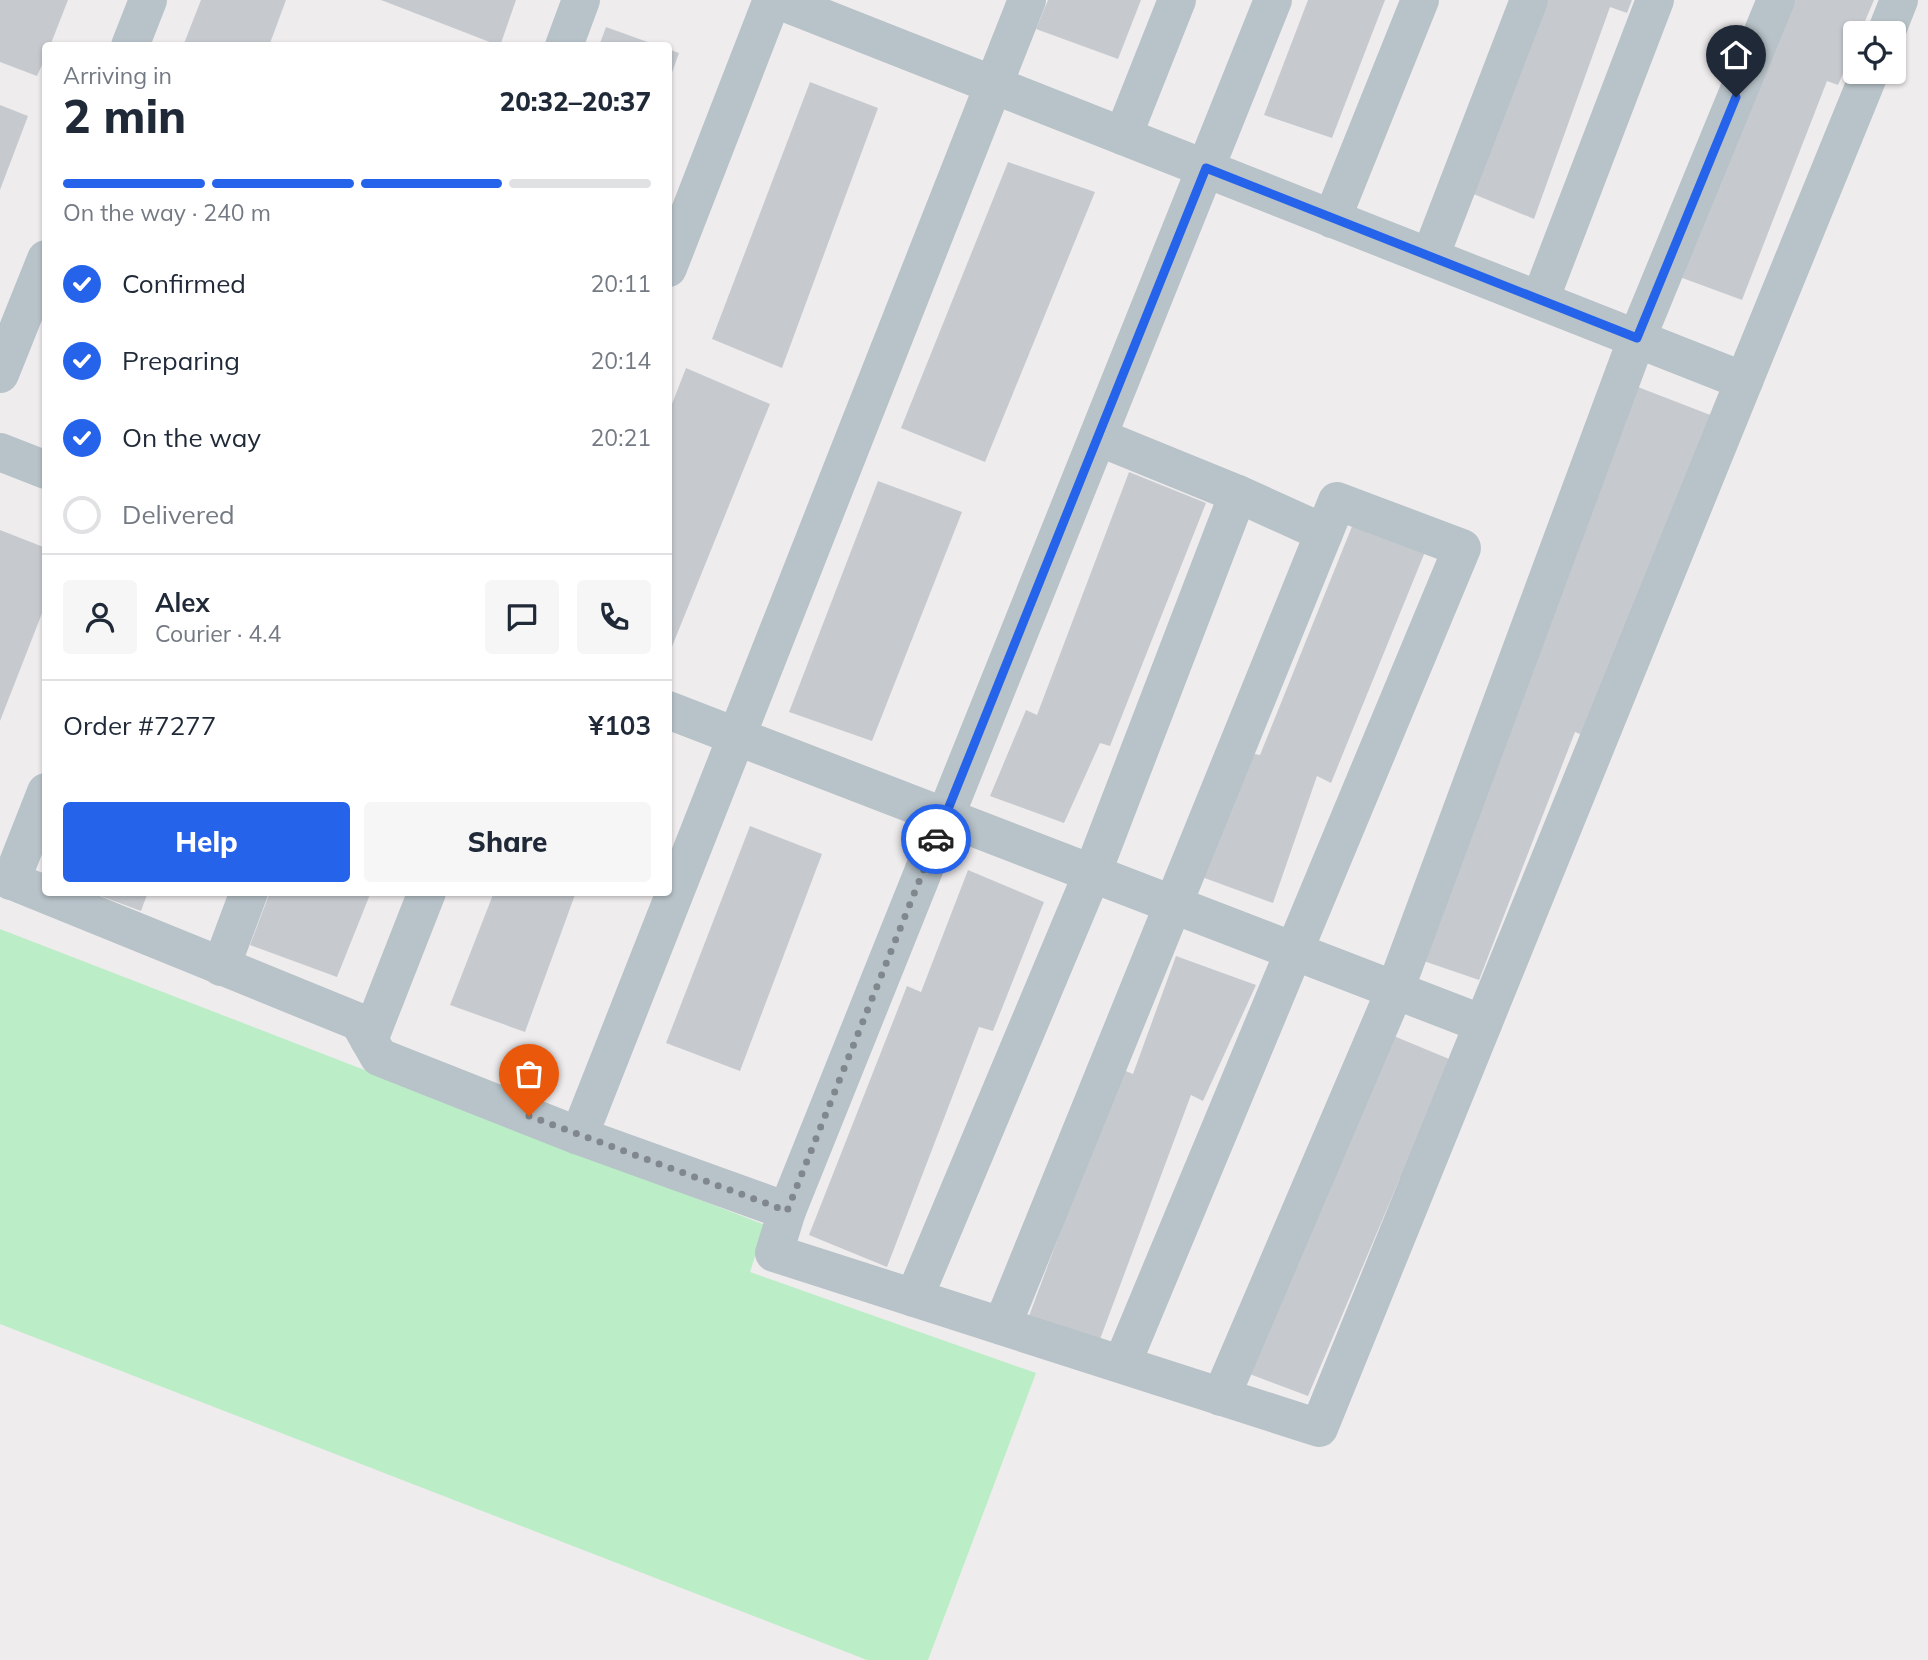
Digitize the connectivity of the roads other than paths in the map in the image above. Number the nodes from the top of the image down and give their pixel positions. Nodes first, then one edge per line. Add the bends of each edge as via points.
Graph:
1 (148, 0) edge
2 (581, 0) edge
3 (772, 0) edge
4 (778, 0) edge
5 (1027, 0) edge
6 (1177, 0) edge
7 (1273, 0) edge
8 (1420, 0) edge
9 (1529, 0) edge
10 (1655, 0) edge
11 (1776, 0) edge
12 (1899, 0) edge
13 (1890, 21) edge
14 (132, 42) edge
15 (565, 42) edge
16 (1865, 84) edge
17 (993, 85) junction
18 (1123, 136) junction
19 (1206, 168) junction
20 (1332, 219) junction
21 (1430, 257) junction
22 (672, 258) edge
23 (42, 269) edge
24 (1540, 300) junction
25 (1637, 338) junction
26 (0, 374) edge
27 (1744, 381) junction
28 (1098, 437) junction
29 (0, 452) edge
30 (42, 468) edge
31 (1238, 494) junction
32 (1324, 533) junction
33 (672, 712) edge
34 (737, 736) junction
35 (42, 801) edge
36 (945, 817) junction
37 (1092, 873) junction
38 (6, 879) edge
39 (42, 894) edge
40 (48, 896) edge
41 (248, 896) edge
42 (424, 896) edge
43 (1173, 904) junction
44 (1295, 951) junction
45 (221, 967) junction
46 (1395, 990) junction
47 (1483, 1024) junction
48 (369, 1040) junction
49 (579, 1136) junction
50 (787, 1211) junction
51 (914, 1298) junction
52 (1002, 1326) junction
53 (1122, 1364) junction
54 (1221, 1397) junction

1 - 14 street
2 - 15 street
3 - 22 street
4 - 17 street
5 - 17 street
6 - 18 street
7 - 19 street
8 - 20 street
9 - 21 street
10 - 24 street
11 - 25 street
12 - 13 street
16 - 27 street
17 - 18 street
17 - 34 street
18 - 19 street
19 - 20 street
19 - 28 street
20 - 21 street
21 - 24 street
23 - 26 street
24 - 25 street
25 - 27 street
25 - 46 street
27 - 47 street
28 - 31 street
28 - 36 street
29 - 30 street
31 - 32 street
31 - 37 street
32 - 43 street
32 - 44 street via 1337,501 1462,548
33 - 34 street
34 - 36 street
34 - 49 street
35 - 38 street
36 - 37 street
36 - 50 street
37 - 43 street
37 - 51 street
38 - 39 street
40 - 45 street
41 - 45 street
42 - 48 street
43 - 44 street
43 - 52 street
44 - 46 street
44 - 53 street
45 - 48 street via 359,1023
46 - 47 street
46 - 54 street
47 - 54 street via 1319,1428
48 - 49 street via 379,1057
49 - 50 street
50 - 51 street via 774,1253
51 - 52 street
52 - 53 street
53 - 54 street

